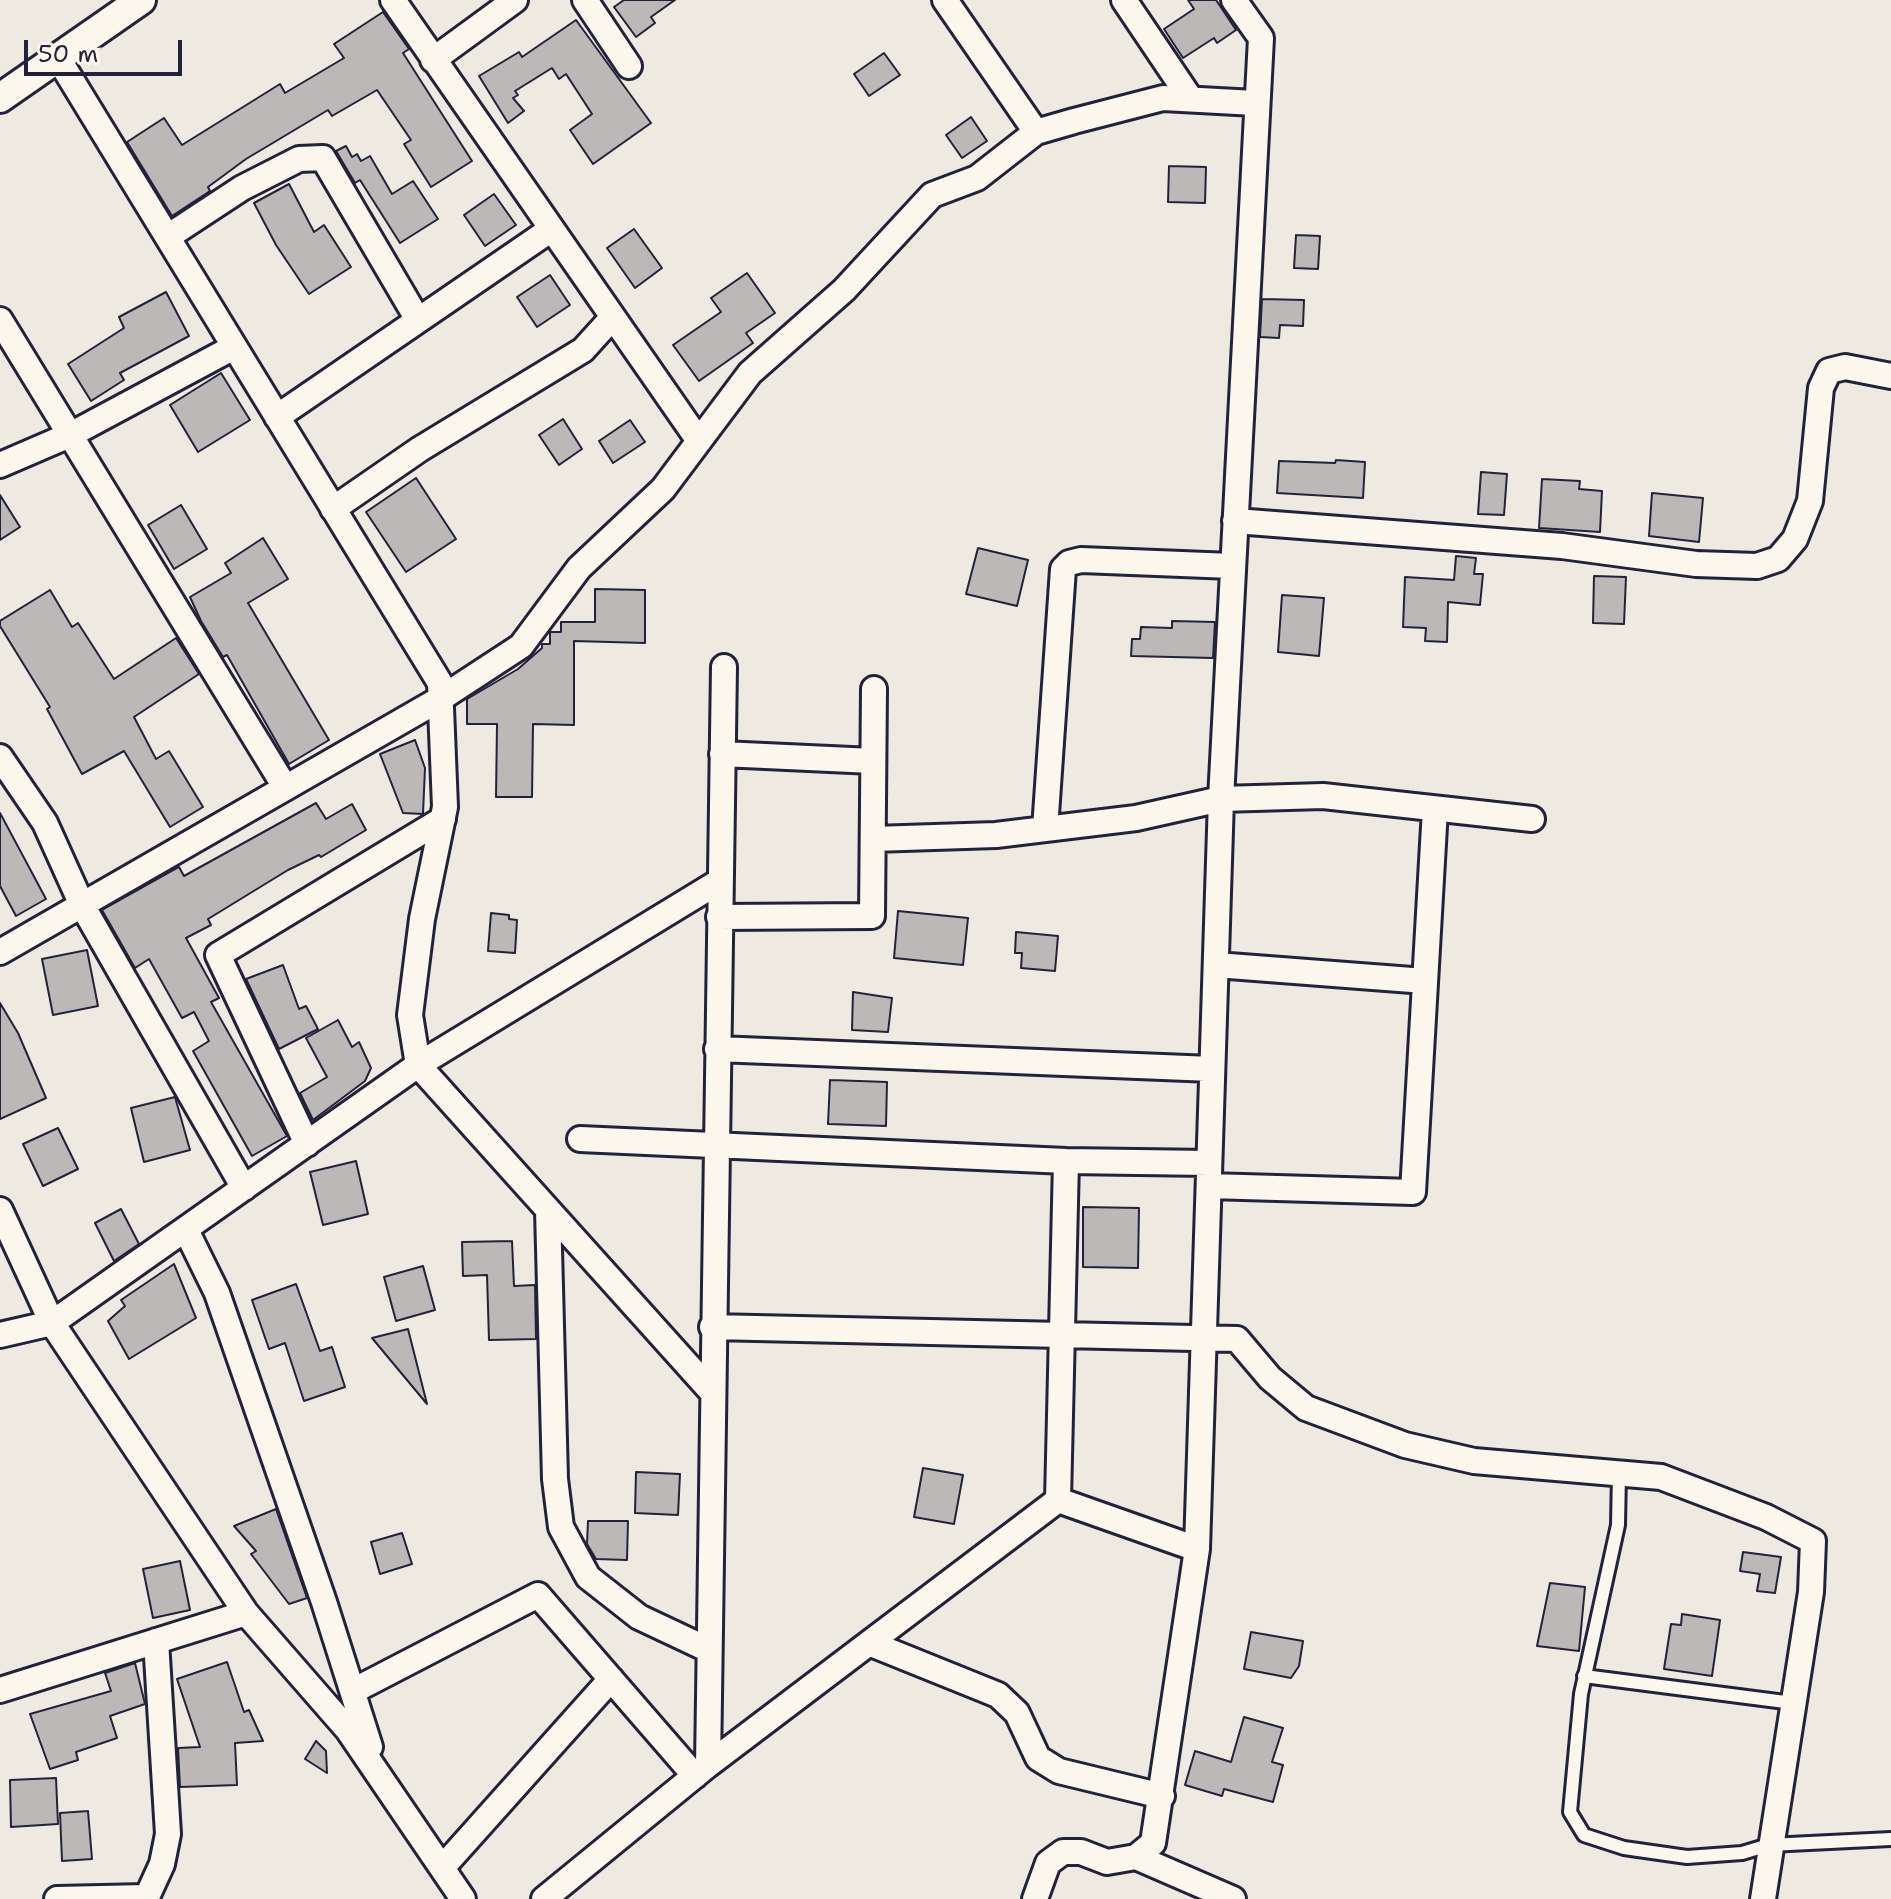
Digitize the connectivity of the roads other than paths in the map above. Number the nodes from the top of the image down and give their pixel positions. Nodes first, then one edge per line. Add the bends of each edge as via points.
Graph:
1 (141, 0) edge
2 (393, 0) edge
3 (515, 0) edge
4 (585, 0) edge
5 (945, 0) edge
6 (1124, 0) edge
7 (1234, 0) edge
8 (58, 58) junction
9 (433, 60) junction
10 (629, 66) dead end
11 (0, 98) edge
12 (1190, 98) junction
13 (1255, 103) junction
14 (1036, 132) junction
15 (550, 230) junction
16 (169, 236) junction
17 (612, 318) junction
18 (0, 320) edge
19 (418, 320) junction
20 (234, 347) junction
21 (1891, 376) edge
22 (277, 417) junction
23 (72, 434) junction
24 (699, 441) junction
25 (0, 465) edge
26 (333, 509) junction
27 (1235, 521) junction
28 (1232, 566) junction
29 (724, 667) dead end
30 (874, 689) dead end
31 (440, 699) junction
32 (722, 754) junction
33 (0, 757) edge
34 (873, 761) junction
35 (285, 787) junction
36 (1221, 799) junction
37 (1435, 809) junction
38 (443, 819) junction
39 (1532, 819) dead end
40 (1045, 829) junction
41 (873, 839) junction
42 (720, 881) junction
43 (82, 905) junction
44 (719, 917) junction
45 (0, 952) edge
46 (1216, 965) junction
47 (1425, 981) junction
48 (717, 1049) junction
49 (418, 1065) junction
50 (1212, 1069) junction
51 (580, 1139) dead end
52 (307, 1144) junction
53 (716, 1144) junction
54 (1066, 1161) junction
55 (1209, 1175) junction
56 (244, 1188) junction
57 (0, 1210) edge
58 (548, 1210) junction
59 (186, 1230) junction
60 (52, 1323) junction
61 (712, 1327) junction
62 (1061, 1334) junction
63 (0, 1335) edge
64 (1204, 1336) junction
65 (711, 1391) junction
66 (1619, 1473) junction
67 (1058, 1500) junction
68 (1197, 1549) junction
69 (246, 1613) junction
70 (156, 1641) junction
71 (869, 1643) junction
72 (709, 1650) junction
73 (1584, 1676) junction
74 (611, 1679) junction
75 (0, 1690) edge
76 (353, 1691) junction
77 (1793, 1703) junction
78 (701, 1771) junction
79 (379, 1775) junction
80 (1162, 1796) junction
81 (1891, 1839) edge
82 (1769, 1845) junction
83 (1136, 1857) junction
84 (442, 1868) junction
85 (146, 1898) edge
86 (57, 1899) edge
87 (463, 1899) edge
88 (544, 1899) edge
89 (1035, 1899) edge
90 (1233, 1899) edge
91 (1763, 1899) edge

1 - 8 street
2 - 9 street
3 - 9 street
4 - 10 street
5 - 14 street
6 - 12 street
7 - 13 street via 1261,38
8 - 11 street
8 - 16 street
9 - 15 street
12 - 13 street
12 - 14 street via 1163,98
13 - 27 street
14 - 24 street via 977,178 932,195 844,290 750,373
15 - 17 street
15 - 19 street
16 - 19 street via 242,188 299,159 323,158
16 - 20 street
17 - 24 street
17 - 26 street via 583,350
18 - 23 street
19 - 22 street
20 - 22 street
20 - 23 street
21 - 27 street via 1845,367 1829,371 1821,388 1810,501 1795,539 1778,559 1757,566
22 - 26 street
23 - 25 street
23 - 35 street
24 - 31 street via 663,489 579,568 521,646
26 - 31 street via 440,683
27 - 28 street
28 - 36 street
28 - 40 street via 1081,560 1063,569
29 - 32 street
30 - 34 street
31 - 35 street
31 - 38 street
32 - 34 street
32 - 42 street
33 - 43 street via 45,823
34 - 41 street
35 - 43 street
36 - 37 street via 1323,796
36 - 40 street via 1136,818
36 - 46 street
37 - 39 street
37 - 47 street
38 - 49 street via 422,919 410,1015
38 - 52 street via 218,955
40 - 41 street
41 - 44 street via 872,916
42 - 44 street
42 - 49 street
43 - 45 street
43 - 56 street
44 - 48 street
46 - 47 street
46 - 50 street
47 - 55 street via 1413,1192
48 - 50 street
48 - 53 street
49 - 52 street
49 - 58 street
50 - 55 street
51 - 53 street
52 - 56 street
53 - 54 street
53 - 61 street
54 - 55 street
54 - 62 street
55 - 64 street
56 - 59 street
57 - 60 street
58 - 65 street
58 - 72 street via 555,1479 561,1527 588,1577 639,1617
59 - 60 street
59 - 76 street via 217,1293
60 - 63 street
60 - 69 street
61 - 62 street
61 - 65 street
62 - 64 street
62 - 67 street
64 - 66 street via 1237,1339 1270,1378 1306,1408 1405,1445 1474,1461
64 - 68 street
65 - 72 street
66 - 73 lane via 1618,1525
66 - 77 street via 1677,1482 1813,1541 1811,1592
67 - 68 street
67 - 71 street
68 - 80 street
69 - 70 street
69 - 79 street via 348,1730
70 - 75 street
70 - 85 street via 168,1834 162,1864
71 - 78 street
71 - 80 street via 998,1695 1017,1713 1038,1758 1059,1771
72 - 78 street
73 - 77 lane
73 - 82 lane via 1570,1812 1584,1835 1624,1848 1687,1857 1742,1853
74 - 76 street via 538,1595
74 - 78 street
74 - 84 street
76 - 79 street
77 - 82 street
78 - 88 street
79 - 84 street
80 - 83 street via 1153,1843
81 - 82 lane
82 - 91 street
83 - 89 street via 1107,1862 1063,1852 1048,1863
83 - 90 street
84 - 87 street
85 - 86 street

